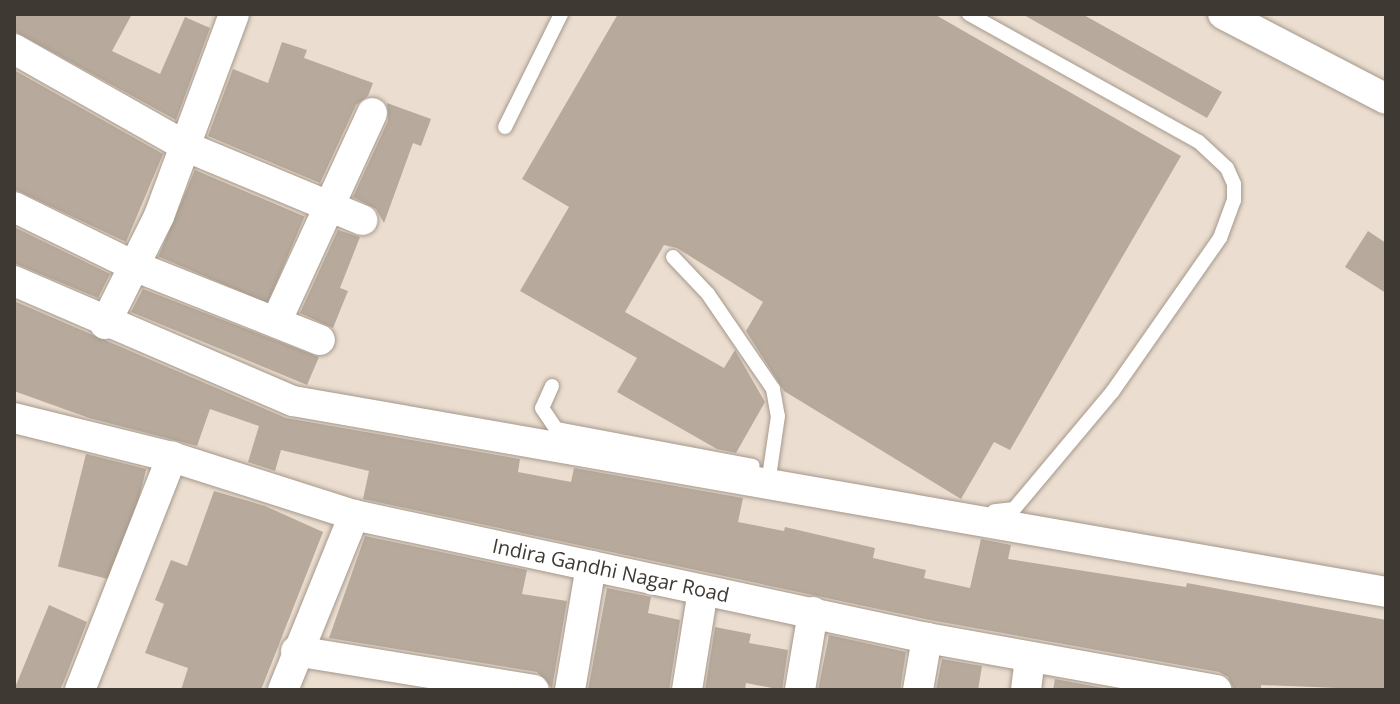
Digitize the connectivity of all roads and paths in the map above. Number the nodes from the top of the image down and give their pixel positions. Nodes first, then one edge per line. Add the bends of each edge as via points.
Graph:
1 (234, 14) edge
2 (561, 14) edge
3 (969, 14) edge
4 (1236, 17) edge
5 (14, 49) edge
6 (1386, 99) edge
7 (372, 113) dead end
8 (505, 127) dead end
9 (187, 147) junction
10 (329, 206) junction
11 (14, 207) edge
12 (362, 220) dead end
13 (673, 257) dead end
14 (134, 266) junction
15 (14, 281) edge
16 (276, 322) junction
17 (105, 324) junction
18 (320, 340) dead end
19 (552, 386) dead end
20 (14, 418) edge
21 (172, 457) junction
22 (770, 470) junction
23 (354, 515) junction
24 (591, 566) junction
25 (703, 590) junction
26 (1386, 592) edge
27 (813, 612) junction
28 (927, 638) junction
29 (296, 651) junction
30 (1030, 659) junction
31 (1158, 685) edge
32 (80, 690) edge
33 (283, 690) edge
34 (534, 690) edge
35 (570, 690) edge
36 (687, 690) edge
37 (800, 690) edge
38 (918, 690) edge
39 (1026, 690) edge
40 (1216, 690) edge

1 - 9 street
2 - 8 lane
3 - 22 lane via 1199,142 1227,168 1234,184 1234,200 1220,238 1113,391 1007,513
4 - 6 street
5 - 9 street
7 - 10 street
9 - 10 street
9 - 14 street
10 - 12 street
10 - 16 street
11 - 14 street
13 - 22 lane via 708,294 773,389 778,416
14 - 16 street
14 - 17 street
15 - 17 street
16 - 18 street
17 - 26 street via 293,401
19 - 22 lane via 542,408 556,429
20 - 21 street, Indira Gandhi Nagar Road
21 - 23 street, Indira Gandhi Nagar Road
21 - 32 street
23 - 24 street, Indira Gandhi Nagar Road
23 - 29 street
24 - 25 street, Indira Gandhi Nagar Road
24 - 35 street
25 - 27 street, Indira Gandhi Nagar Road
25 - 36 street
27 - 28 street, Indira Gandhi Nagar Road
27 - 37 street
28 - 30 street, Indira Gandhi Nagar Road
28 - 38 street
29 - 33 street
29 - 34 street
30 - 31 street, Indira Gandhi Nagar Road
30 - 39 street
31 - 40 street, Indira Gandhi Nagar Road

